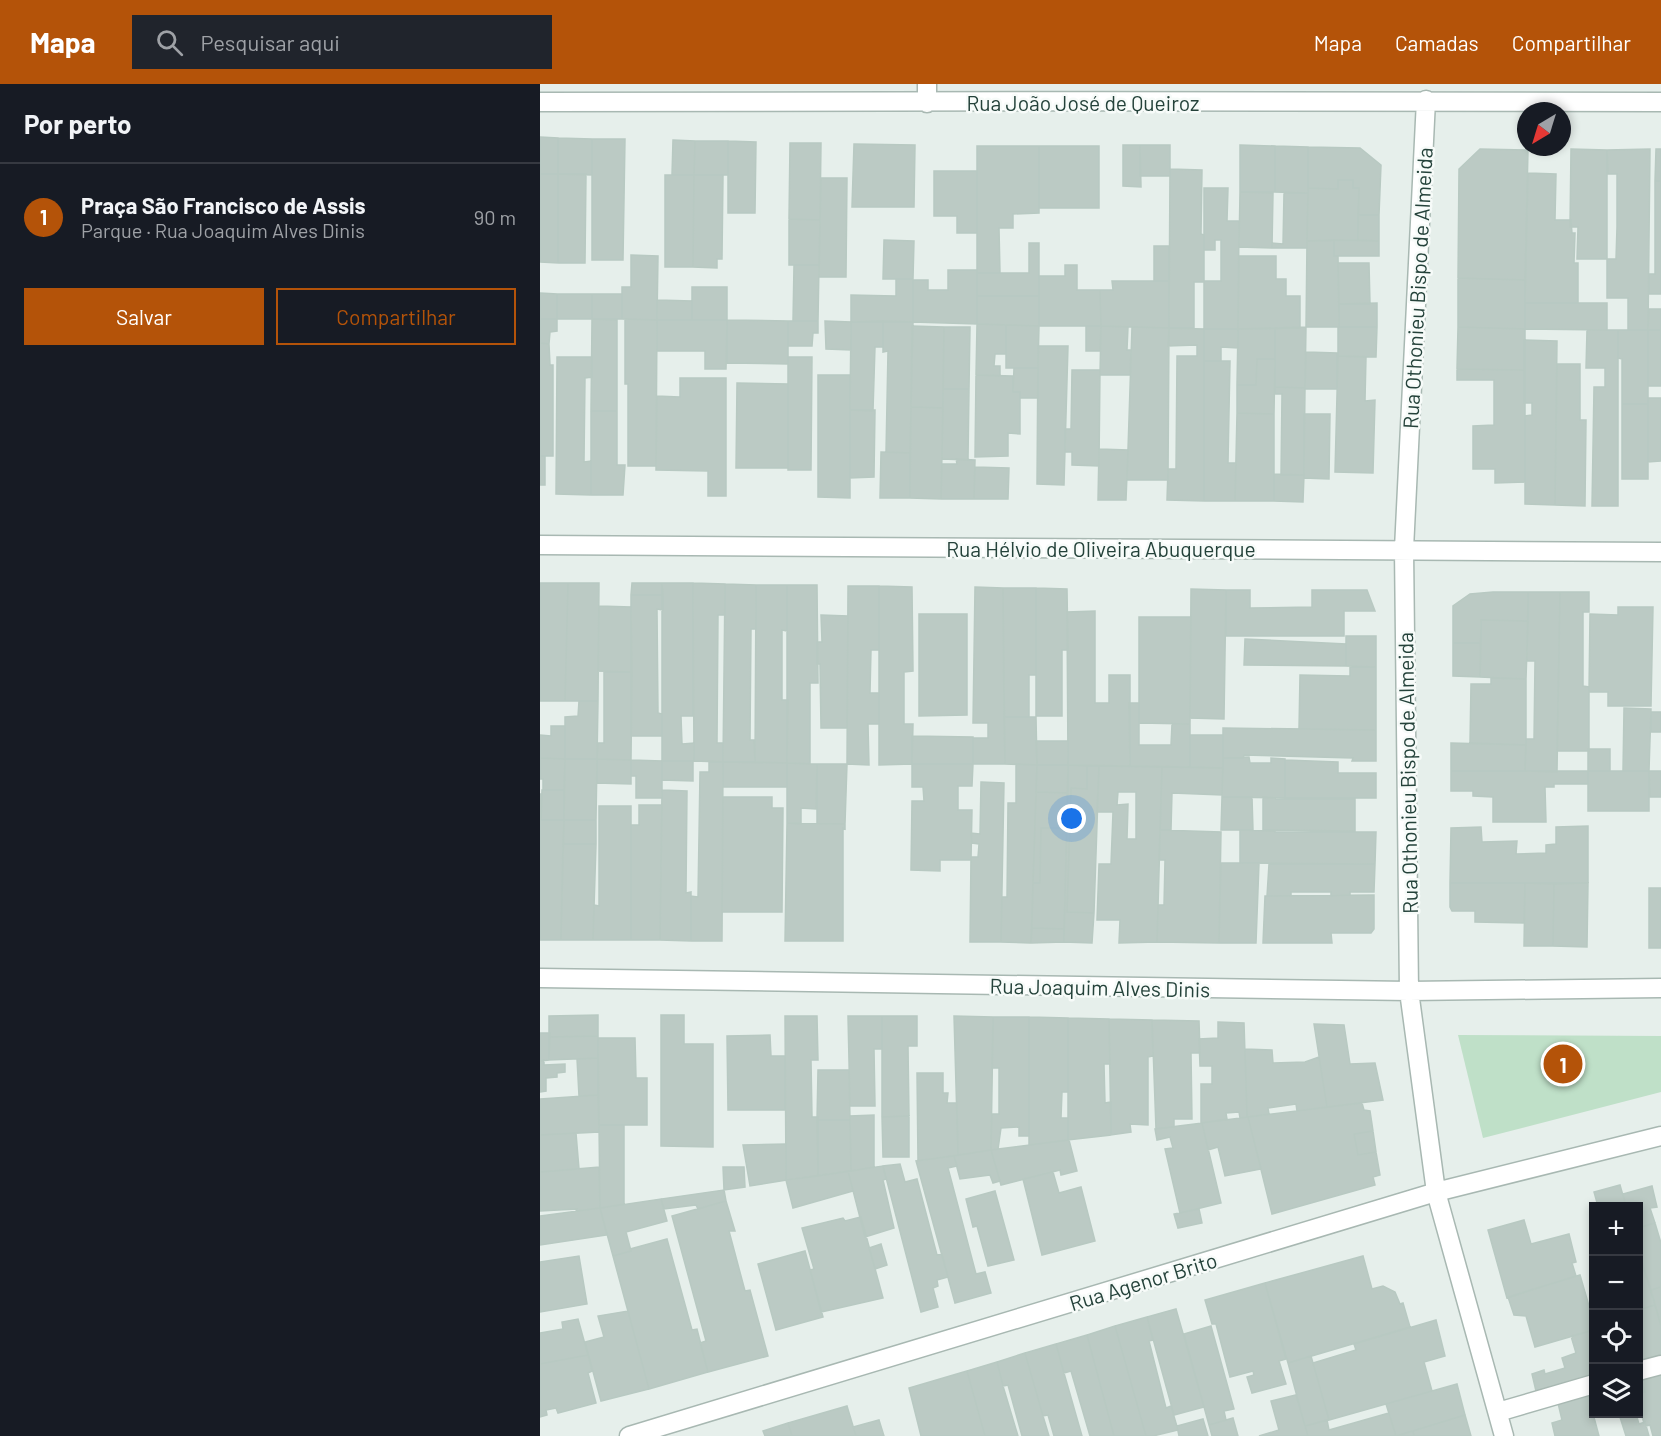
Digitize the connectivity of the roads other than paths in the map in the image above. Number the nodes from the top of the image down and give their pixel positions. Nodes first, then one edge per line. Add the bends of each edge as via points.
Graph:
1 (927, 84) edge
2 (1426, 100) junction
3 (540, 102) edge
4 (1661, 102) edge
5 (927, 104) junction
6 (540, 545) edge
7 (1404, 549) junction
8 (1661, 552) edge
9 (540, 978) edge
10 (1661, 988) edge
11 (1409, 992) junction
12 (1661, 1136) edge
13 (1436, 1192) junction
14 (1661, 1365) edge
15 (1643, 1370) edge
16 (1589, 1385) edge
17 (1498, 1412) junction
18 (629, 1436) edge
19 (1504, 1436) edge

1 - 5 street
2 - 4 street, Rua João José de Queiroz
2 - 5 street, Rua João José de Queiroz
2 - 7 street, Rua Othonieu Bispo de Almeida
3 - 5 street, Rua João José de Queiroz
6 - 7 street, Rua Hélvio de Oliveira Abuquerque
7 - 8 street, Rua Hélvio de Oliveira Abuquerque
7 - 11 street, Rua Othonieu Bispo de Almeida
9 - 11 street, Rua Joaquim Alves Dinis
10 - 11 street, Rua Joaquim Alves Dinis
11 - 13 street, Rua Othonieu Bispo de Almeida
12 - 13 street, Rua Agenor Brito
13 - 17 street, Rua Othonieu Bispo de Almeida
13 - 18 street, Rua Agenor Brito
14 - 15 street
16 - 17 street
17 - 19 street, Rua Othonieu Bispo de Almeida

